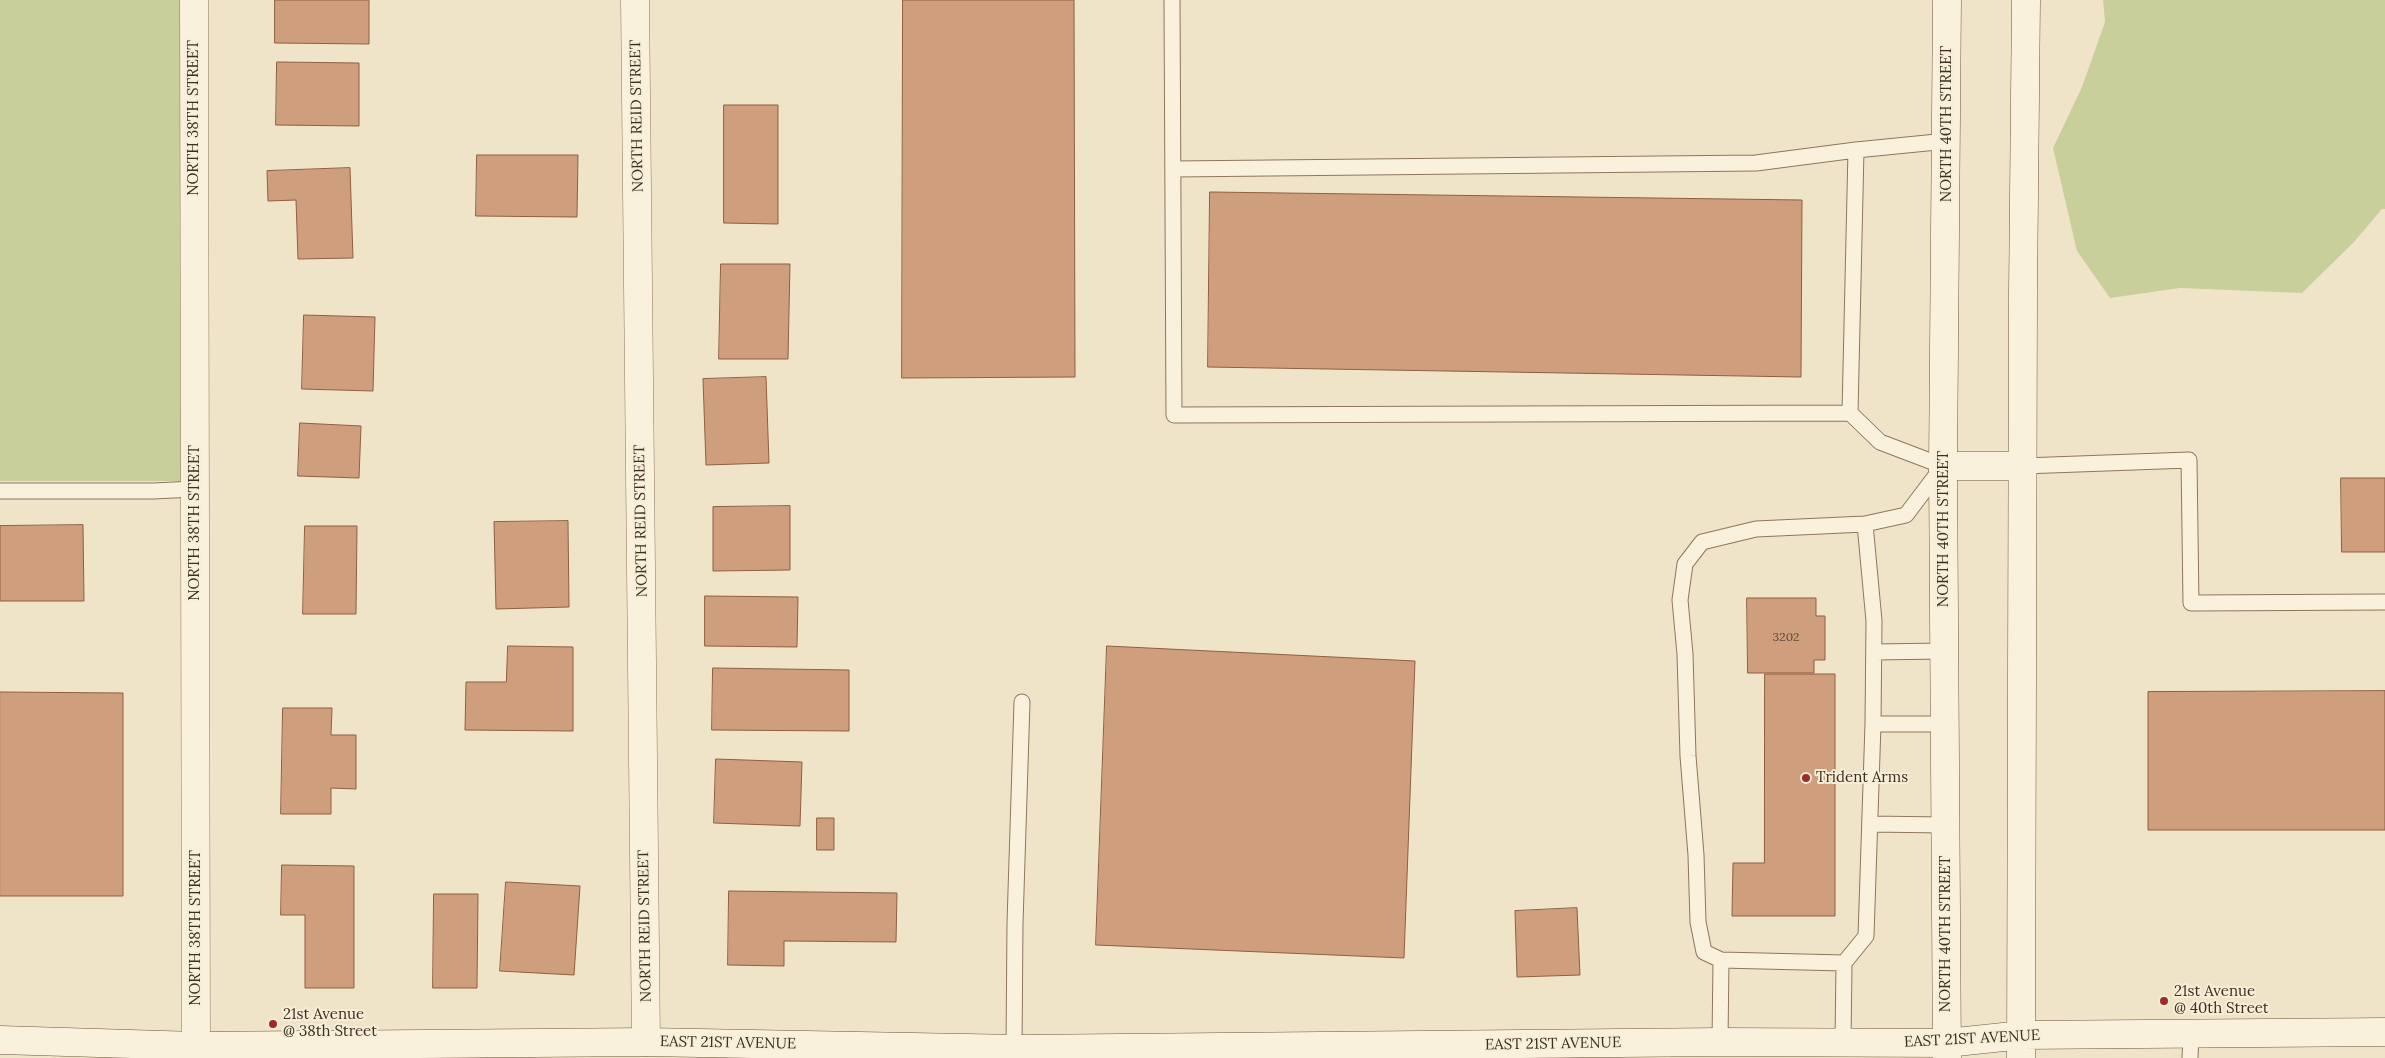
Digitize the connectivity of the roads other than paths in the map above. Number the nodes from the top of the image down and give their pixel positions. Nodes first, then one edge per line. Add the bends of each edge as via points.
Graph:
1 (194, 0) edge
2 (635, 0) edge
3 (1172, 0) edge
4 (1947, 0) edge
5 (2026, 0) edge
6 (1947, 141) junction
7 (1856, 150) junction
8 (1174, 169) junction
9 (1850, 413) junction
10 (1943, 466) junction
11 (2023, 466) junction
12 (195, 489) junction
13 (0, 491) edge
14 (1865, 524) junction
15 (2385, 602) edge
16 (1944, 651) junction
17 (1874, 652) junction
18 (1022, 702) dead end
19 (1873, 724) junction
20 (1945, 724) junction
21 (1870, 824) junction
22 (1945, 825) junction
23 (1721, 960) junction
24 (1844, 963) junction
25 (2385, 1032) edge
26 (0, 1040) edge
27 (646, 1042) junction
28 (1720, 1042) junction
29 (1843, 1044) junction
30 (196, 1046) junction
31 (2022, 1046) edge
32 (2191, 1046) edge
33 (1947, 1051) edge
34 (278, 1052) edge
35 (1018, 1052) edge

1 - 12 street, NORTH 38TH STREET
2 - 27 street, NORTH REID STREET
3 - 8 lane
4 - 6 street, NORTH 40TH STREET
5 - 11 street
6 - 7 lane
6 - 10 street, NORTH 40TH STREET
7 - 8 lane via 1756,163
7 - 9 lane
8 - 9 lane via 1174,415
9 - 10 lane via 1880,442
10 - 11 street
10 - 14 lane via 1906,515
10 - 16 street, NORTH 40TH STREET
11 - 15 lane via 2188,460 2191,603
11 - 31 street
12 - 13 lane
12 - 30 street, NORTH 38TH STREET
14 - 17 lane
14 - 23 lane via 1747,531 1702,542 1685,564 1680,600 1698,922 1704,952
16 - 17 lane
16 - 20 street, NORTH 40TH STREET
17 - 19 lane
18 - 35 lane via 1015,923
19 - 20 lane
19 - 21 lane
20 - 22 street, NORTH 40TH STREET
21 - 22 lane
21 - 24 lane via 1866,936
22 - 33 street, NORTH 40TH STREET
23 - 24 lane
23 - 28 lane
24 - 29 lane
25 - 32 street, EAST 21ST AVENUE
26 - 30 street, EAST 21ST AVENUE
27 - 34 street, EAST 21ST AVENUE
27 - 35 street, EAST 21ST AVENUE
28 - 29 street, EAST 21ST AVENUE
28 - 35 street, EAST 21ST AVENUE
29 - 33 street, EAST 21ST AVENUE
30 - 34 street, EAST 21ST AVENUE
31 - 32 street, EAST 21ST AVENUE
31 - 33 street, EAST 21ST AVENUE

